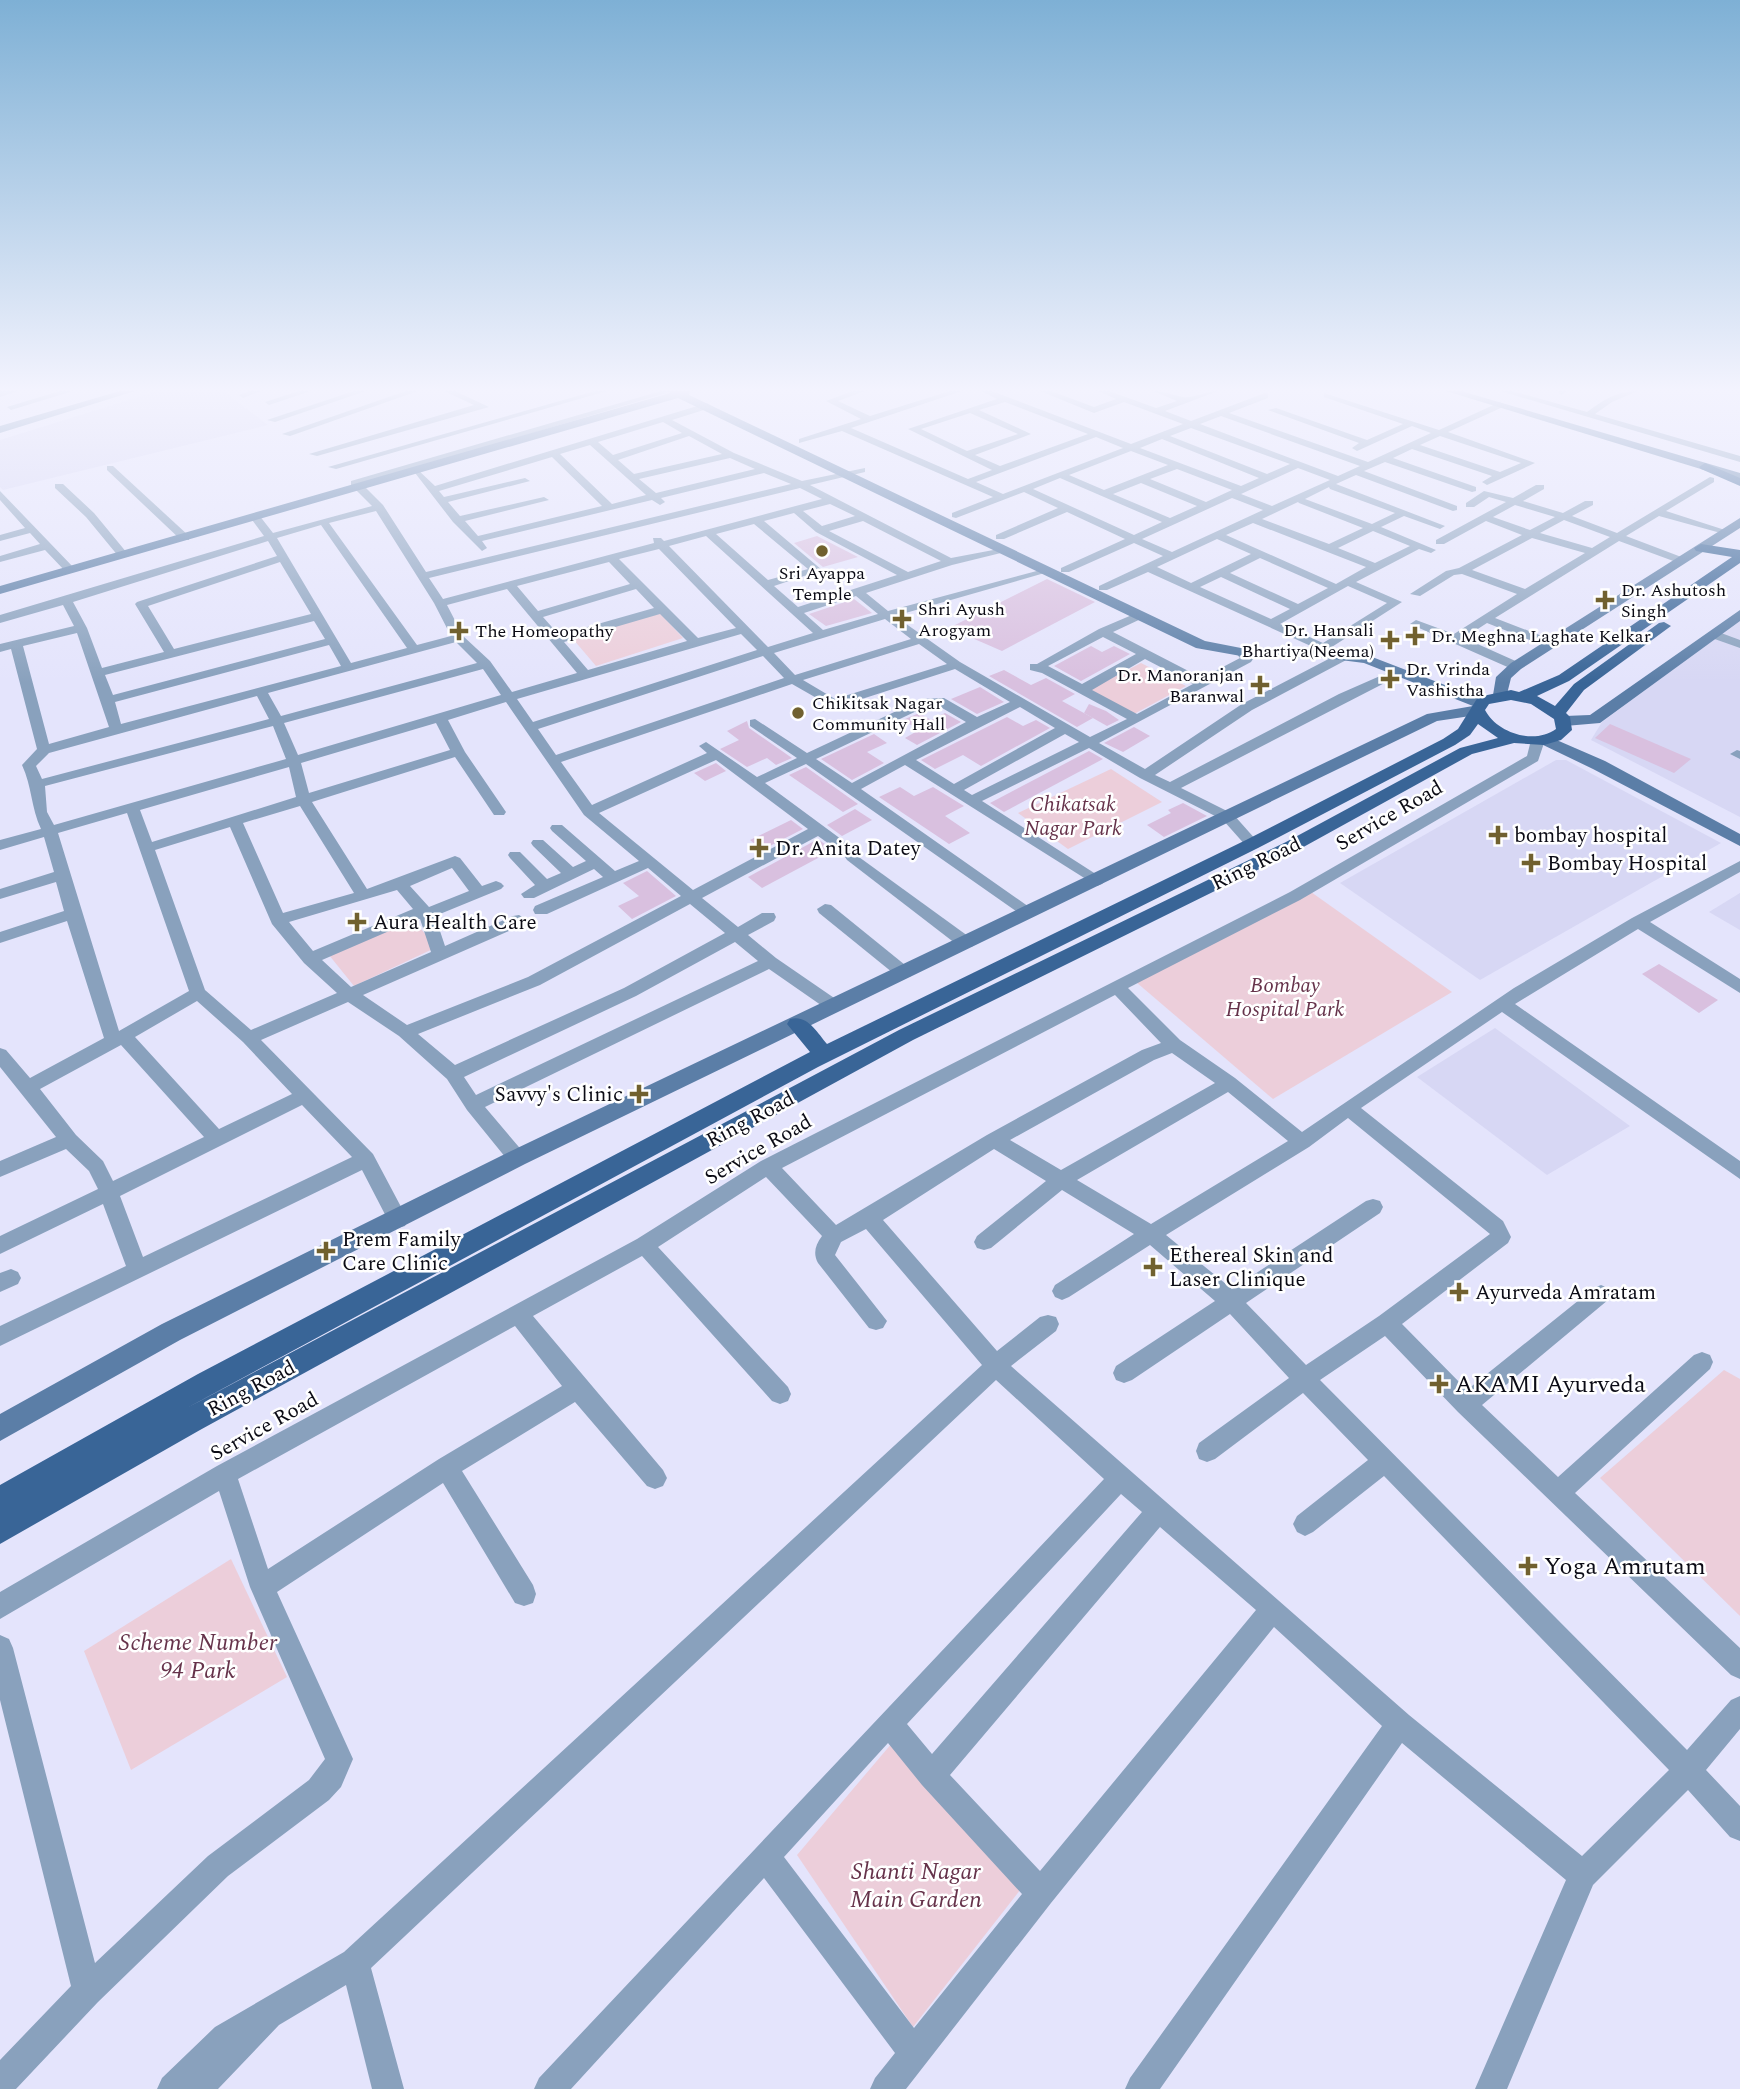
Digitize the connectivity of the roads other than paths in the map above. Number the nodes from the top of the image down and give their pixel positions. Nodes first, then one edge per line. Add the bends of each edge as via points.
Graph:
1 (62, 488) edge
2 (132, 488) edge
3 (356, 488) edge
4 (362, 488) edge
5 (438, 488) edge
6 (494, 488) edge
7 (532, 488) edge
8 (590, 488) edge
9 (645, 488) edge
10 (692, 488) edge
11 (788, 488) edge
12 (809, 488) edge
13 (877, 488) edge
14 (901, 488) edge
15 (982, 488) edge
16 (1091, 488) edge
17 (1115, 488) edge
18 (1164, 488) edge
19 (1229, 488) edge
20 (1245, 488) edge
21 (1323, 488) edge
22 (1348, 488) edge
23 (1401, 488) edge
24 (1538, 488) edge
25 (1697, 488) edge
26 (1024, 489) joint
27 (433, 490) joint
28 (1237, 492) junction
29 (0, 494) edge
30 (1103, 494) junction
31 (655, 498) junction
32 (1002, 498) junction
33 (544, 500) junction
34 (832, 500) junction
35 (441, 501) junction
36 (1303, 501) dead end
37 (1517, 502) junction
38 (1589, 503) dead end
39 (1471, 505) dead end
40 (379, 506) junction
41 (1206, 506) junction
42 (610, 508) junction
43 (1067, 508) junction
44 (1453, 508) dead end
45 (796, 510) junction
46 (1272, 510) junction
47 (1658, 512) junction
48 (1403, 513) junction
49 (678, 515) junction
50 (956, 515) junction
51 (1562, 516) junction
52 (255, 517) junction
53 (864, 517) junction
54 (1487, 518) junction
55 (564, 519) junction
56 (1253, 519) junction
57 (457, 520) junction
58 (756, 520) junction
59 (323, 521) junction
60 (1170, 522) junction
61 (1740, 522) edge
62 (639, 525) junction
63 (1373, 527) junction
64 (1440, 527) dead end
65 (32, 529) junction
66 (820, 530) junction
67 (709, 533) junction
68 (1724, 533) junction
69 (1530, 534) junction
70 (1216, 536) junction
71 (271, 537) junction
72 (0, 538) edge
73 (186, 538) junction
74 (1617, 538) junction
75 (1133, 539) junction
76 (475, 540) junction
77 (1002, 544) junction
78 (663, 545) junction
79 (1419, 545) junction
80 (46, 546) junction
81 (1329, 548) junction
82 (1701, 548) junction
83 (1594, 552) junction
84 (1260, 554) junction
85 (123, 555) junction
86 (1171, 556) junction
87 (284, 558) junction
88 (492, 558) junction
89 (611, 558) junction
90 (0, 559) edge
91 (1680, 560) junction
92 (950, 562) junction
93 (1737, 562) edge
94 (1147, 567) junction
95 (1375, 567) junction
96 (69, 570) junction
97 (1044, 570) junction
98 (1065, 570) junction
99 (1463, 570) junction
100 (1221, 573) junction
101 (422, 576) junction
102 (907, 576) junction
103 (129, 582) junction
104 (767, 584) junction
105 (510, 585) junction
106 (639, 585) junction
107 (1342, 585) junction
108 (1191, 587) junction
109 (1103, 588) junction
110 (0, 590) edge
111 (857, 591) junction
112 (1416, 594) dead end
113 (1527, 594) junction
114 (66, 600) junction
115 (440, 603) junction
116 (141, 604) junction
117 (664, 609) junction
118 (1298, 609) junction
119 (798, 611) junction
120 (1740, 614) edge
121 (535, 615) junction
122 (886, 615) junction
123 (318, 616) junction
124 (1139, 616) junction
125 (0, 619) edge
126 (1486, 619) junction
127 (1271, 624) junction
128 (1416, 624) dead end
129 (81, 628) junction
130 (742, 630) junction
131 (1103, 632) junction
132 (821, 634) junction
133 (1713, 634) junction
134 (458, 638) junction
135 (1455, 638) junction
136 (556, 640) junction
137 (920, 640) junction
138 (331, 641) junction
139 (695, 642) junction
140 (16, 644) junction
141 (1551, 644) junction
142 (1740, 644) edge
143 (0, 648) edge
144 (1324, 648) junction
145 (414, 650) junction
146 (1241, 652) junction
147 (1344, 652) junction
148 (171, 653) junction
149 (763, 653) junction
150 (1144, 654) junction
151 (486, 664) junction
152 (956, 665) junction
153 (1517, 666) junction
154 (348, 668) junction
155 (1400, 672) junction
156 (98, 673) junction
157 (586, 676) junction
158 (792, 680) junction
159 (1200, 683) junction
160 (1082, 690) junction
161 (261, 691) junction
162 (1523, 696) junction
163 (508, 698) junction
164 (108, 700) junction
165 (1021, 702) junction
166 (1484, 704) junction
167 (441, 719) junction
168 (1137, 719) junction
169 (277, 721) junction
170 (1562, 721) junction
171 (976, 722) junction
172 (755, 723) dead end
173 (529, 727) junction
174 (1066, 728) junction
175 (116, 729) junction
176 (1515, 738) junction
177 (1541, 740) junction
178 (1090, 741) junction
179 (44, 750) junction
180 (458, 752) junction
181 (805, 758) junction
182 (555, 760) junction
183 (907, 760) junction
184 (294, 761) junction
185 (1145, 775) junction
186 (757, 782) junction
187 (38, 784) junction
188 (1172, 787) junction
189 (852, 788) junction
190 (953, 790) junction
191 (304, 801) junction
192 (970, 802) junction
193 (132, 807) junction
194 (499, 812) dead end
195 (589, 812) junction
196 (1228, 817) junction
197 (235, 821) junction
198 (557, 828) dead end
199 (819, 829) junction
200 (1740, 830) edge
201 (50, 831) junction
202 (1740, 841) edge
203 (538, 843) dead end
204 (1252, 844) junction
205 (0, 845) edge
206 (147, 848) junction
207 (515, 855) dead end
208 (596, 862) junction
209 (649, 862) junction
210 (1740, 866) edge
211 (571, 874) junction
212 (62, 875) junction
213 (614, 878) junction
214 (1097, 881) junction
215 (400, 884) junction
216 (545, 886) junction
217 (496, 887) dead end
218 (479, 893) junction
219 (0, 894) edge
220 (529, 894) dead end
221 (363, 895) junction
222 (691, 897) junction
223 (825, 909) dead end
224 (541, 910) dead end
225 (1026, 913) junction
226 (426, 914) junction
227 (73, 915) junction
228 (768, 917) dead end
229 (278, 920) junction
230 (519, 920) dead end
231 (1638, 922) junction
232 (737, 935) junction
233 (0, 938) edge
234 (966, 943) junction
235 (440, 954) junction
236 (310, 959) junction
237 (770, 962) junction
238 (904, 973) junction
239 (1116, 986) junction
240 (1740, 987) edge
241 (198, 993) junction
242 (349, 994) junction
243 (1504, 1005) junction
244 (834, 1006) junction
245 (797, 1024) junction
246 (405, 1032) junction
247 (118, 1038) junction
248 (249, 1038) junction
249 (1174, 1045) junction
250 (824, 1054) junction
251 (0, 1055) edge
252 (453, 1074) junction
253 (1229, 1083) junction
254 (28, 1087) junction
255 (306, 1095) junction
256 (473, 1105) junction
257 (1348, 1108) junction
258 (69, 1140) junction
259 (218, 1140) junction
260 (994, 1140) junction
261 (1303, 1142) junction
262 (517, 1158) junction
263 (366, 1159) junction
264 (768, 1166) junction
265 (0, 1169) edge
266 (1740, 1171) edge
267 (1062, 1179) junction
268 (109, 1192) junction
269 (1373, 1207) dead end
270 (869, 1218) junction
271 (398, 1220) junction
272 (1151, 1234) junction
273 (834, 1237) junction
274 (984, 1242) dead end
275 (0, 1245) edge
276 (644, 1245) junction
277 (137, 1269) junction
278 (1062, 1290) dead end
279 (1601, 1294) dead end
280 (1231, 1301) junction
281 (517, 1313) junction
282 (876, 1321) dead end
283 (1387, 1323) junction
284 (1048, 1324) dead end
285 (0, 1336) edge
286 (1702, 1362) dead end
287 (997, 1367) junction
288 (1124, 1373) dead end
289 (1305, 1380) junction
290 (578, 1389) junction
291 (780, 1394) dead end
292 (1466, 1405) junction
293 (0, 1429) edge
294 (1207, 1451) dead end
295 (1385, 1461) junction
296 (447, 1467) junction
297 (225, 1474) junction
298 (655, 1478) dead end
299 (1120, 1478) junction
300 (1559, 1492) junction
301 (0, 1500) edge
302 (1158, 1511) junction
303 (1305, 1524) dead end
304 (0, 1530) edge
305 (262, 1587) junction
306 (524, 1594) dead end
307 (0, 1606) edge
308 (1273, 1609) junction
309 (0, 1648) edge
310 (1740, 1666) edge
311 (1740, 1709) edge
312 (889, 1723) junction
313 (1401, 1724) junction
314 (1688, 1770) junction
315 (932, 1775) junction
316 (1740, 1827) edge
317 (766, 1857) junction
318 (1583, 1875) junction
319 (1041, 1893) junction
320 (355, 1963) junction
321 (87, 1991) junction
322 (268, 2014) junction
323 (914, 2053) junction
324 (0, 2083) edge
325 (173, 2089) edge
326 (196, 2089) edge
327 (388, 2089) edge
328 (550, 2089) edge
329 (886, 2089) edge
330 (1140, 2089) edge
331 (1491, 2089) edge

1 - 85 street
2 - 73 street
3 - 52 street
4 - 40 street
5 - 27 street
6 - 35 street
7 - 33 street
8 - 42 street
9 - 31 street
10 - 31 street
11 - 49 street
12 - 34 street
13 - 77 street
14 - 50 street
15 - 32 street
16 - 30 street
17 - 30 street
18 - 41 street
19 - 28 street
20 - 28 street
21 - 46 street
22 - 48 street
23 - 44 street
24 - 37 street
25 - 47 street
26 - 32 street
26 - 43 street
27 - 35 street
28 - 41 street
28 - 46 street
29 - 65 street
30 - 60 street
31 - 42 street
31 - 49 street
32 - 50 street
33 - 55 street
33 - 57 street
34 - 45 street
34 - 53 street
35 - 57 street
36 - 63 street
37 - 39 street via 1488,493
37 - 51 street
37 - 54 street
38 - 51 street
40 - 59 street
40 - 101 street
41 - 60 street
42 - 55 street
43 - 75 street
43 - 77 street
45 - 58 street
45 - 66 street
46 - 56 street
47 - 68 street
47 - 74 street
48 - 63 street
48 - 64 street
49 - 62 street
50 - 77 street
51 - 69 street
51 - 74 street
52 - 71 street
52 - 73 street
53 - 66 street
53 - 92 street
54 - 69 street
54 - 79 street via 1435,546
55 - 76 street
56 - 70 street
56 - 81 street
57 - 76 street
58 - 67 street
58 - 104 street via 816,570
59 - 71 street
59 - 145 street
60 - 75 street
61 - 68 street
62 - 78 street
62 - 88 street
63 - 79 street
63 - 81 street
65 - 72 street
65 - 80 street
66 - 102 street
67 - 78 street
67 - 104 street
68 - 82 street
69 - 83 street
69 - 99 street
70 - 84 street
70 - 86 street
71 - 87 street
71 - 103 street
73 - 85 street
74 - 83 street
74 - 91 street
75 - 86 street
75 - 98 street
76 - 88 street
77 - 92 street
77 - 97 street
77 - 98 street
78 - 89 street
78 - 130 street
79 - 95 street
80 - 90 street
80 - 96 street
81 - 95 street
82 - 91 street
82 - 93 main road
83 - 113 street
84 - 100 street
84 - 107 street
85 - 96 street
86 - 94 street
87 - 116 street
87 - 123 street
88 - 101 street
89 - 105 street
89 - 106 street
91 - 141 street
92 - 102 street
93 - 162 main road via 1564,678
93 - 170 main road via 1578,687
94 - 108 street
94 - 109 street
95 - 107 street
96 - 110 street
97 - 122 street
97 - 124 street
98 - 109 street
99 - 112 street
99 - 113 street
100 - 108 street
100 - 118 street
101 - 115 street
102 - 111 street
103 - 114 street
103 - 116 street
104 - 119 street
105 - 115 street
105 - 121 street
106 - 117 street
106 - 121 street
107 - 118 street
107 - 144 street via 1396,602
108 - 127 street
109 - 144 street via 1219,642 1243,648
111 - 119 street
111 - 122 street
113 - 126 street
114 - 125 street
114 - 129 street
115 - 134 street
116 - 148 street
117 - 136 street
117 - 139 street
118 - 127 street
119 - 132 street
120 - 133 street
121 - 136 street
122 - 132 street
122 - 137 street
123 - 138 street
123 - 148 street
124 - 131 street
124 - 146 street via 1201,645
126 - 135 street
126 - 141 street
127 - 144 street
128 - 135 street
129 - 140 street
129 - 156 street
130 - 139 street
130 - 149 street
131 - 150 street
131 - 160 street via 1043,663 1040,669
132 - 149 street
133 - 142 street
133 - 170 street via 1594,720
134 - 145 street
134 - 151 street
135 - 153 street
136 - 157 street
137 - 152 street
137 - 158 street
138 - 154 street
138 - 164 street
139 - 157 street
140 - 143 street
140 - 179 street
141 - 153 street
144 - 147 street
145 - 154 street
146 - 147 street
146 - 159 street via 1247,659
147 - 155 street
147 - 166 street via 1373,653
147 - 185 street via 1247,707
148 - 156 street
149 - 158 street
149 - 173 street
150 - 159 street
150 - 160 street
151 - 163 street
151 - 169 street
152 - 158 street via 834,704
152 - 165 street
153 - 166 street
154 - 161 street
155 - 166 street
155 - 188 street
156 - 164 street
157 - 163 street
158 - 182 street
159 - 168 street
160 - 168 street
161 - 169 street
161 - 175 street
162 - 166 main road
162 - 170 main road
163 - 167 street
163 - 173 street
164 - 175 street
165 - 171 street
165 - 174 street
166 - 176 main road via 1489,727
166 - 196 street via 1433,717
166 - 204 main road, Ring Road via 1464,732 1449,742
167 - 180 street
167 - 184 street
168 - 178 street
169 - 184 street
169 - 187 street
170 - 177 main road via 1560,734
170 - 200 street via 1606,759
171 - 181 street via 939,701 922,703
171 - 183 street
172 - 181 street
173 - 182 street
174 - 178 street
174 - 190 street
175 - 179 street
176 - 177 main road
176 - 304 main road, Ring Road via 1466,751 1292,846 906,1035 202,1414
177 - 202 street via 1599,765
177 - 239 street, Service Road via 1532,758 1295,896
178 - 185 street
178 - 192 street
179 - 187 street via 29,765
180 - 191 street
180 - 194 street
181 - 186 street
181 - 189 street
182 - 195 street
183 - 189 street
183 - 190 street
184 - 191 street
184 - 193 street
185 - 188 street
186 - 195 street via 712,750
186 - 199 street
187 - 201 street via 40,812
188 - 196 street
189 - 225 street
190 - 192 street
191 - 197 street
191 - 221 street
192 - 214 street
193 - 201 street
193 - 206 street
195 - 209 street
196 - 204 street
196 - 214 street
197 - 206 street
197 - 229 street
198 - 208 street
199 - 222 street
199 - 234 street
201 - 205 street
201 - 212 street
203 - 211 street
204 - 250 main road, Ring Road
206 - 241 street
207 - 216 street
208 - 211 street
208 - 213 street
209 - 213 street
209 - 222 street
210 - 231 street
211 - 216 street
212 - 219 street
212 - 227 street
213 - 224 street
214 - 225 street
215 - 218 street via 455,861
215 - 221 street
215 - 226 street
216 - 220 street
217 - 218 street
218 - 226 street
221 - 229 street
222 - 232 street
222 - 246 street via 534,981
223 - 238 street
225 - 234 street
226 - 235 street
226 - 236 street via 415,914
227 - 233 street
227 - 247 street
228 - 232 street
229 - 236 street
230 - 235 street
231 - 240 street
231 - 243 street
232 - 237 street
232 - 252 street via 629,992
234 - 238 street
235 - 242 street
236 - 242 street
237 - 244 street
237 - 256 street
238 - 244 street
239 - 249 street
239 - 264 street, Service Road
241 - 247 street
241 - 248 street
242 - 246 street
242 - 248 street
243 - 257 street
243 - 266 street
244 - 245 street
245 - 250 main road
245 - 262 street
246 - 252 street
247 - 254 street
247 - 259 street
248 - 255 street
249 - 253 street
249 - 260 street
250 - 301 main road, Ring Road via 206,1383
251 - 254 street
252 - 256 street
253 - 261 street
253 - 267 street
254 - 258 street
255 - 259 street
255 - 263 street
256 - 262 street
257 - 261 street
257 - 283 street via 1496,1227 1501,1237
258 - 265 street
258 - 268 street via 96,1166
259 - 268 street
260 - 267 street
260 - 270 street
261 - 272 street
262 - 271 street
263 - 271 street
263 - 277 street
264 - 273 street
264 - 276 street, Service Road
267 - 272 street
267 - 274 street
268 - 275 street
268 - 277 street
269 - 280 street
270 - 273 street
270 - 287 street
271 - 293 street via 171,1332
272 - 278 street
272 - 280 street
273 - 282 street via 826,1246 825,1257
276 - 281 street, Service Road
276 - 291 street
277 - 285 street
279 - 292 street
280 - 288 street
280 - 289 street
281 - 290 street
281 - 297 street, Service Road
283 - 289 street
283 - 292 street
284 - 287 street
286 - 300 street
287 - 299 street
287 - 320 street
289 - 294 street
289 - 295 street
290 - 296 street
290 - 298 street
292 - 300 street
295 - 303 street
295 - 314 street
296 - 305 street
296 - 306 street
297 - 305 street
297 - 307 street, Service Road
299 - 302 street
299 - 312 street
300 - 310 street
302 - 308 street
302 - 315 street
305 - 321 street via 339,1759 319,1790 218,1866
308 - 313 street
308 - 319 street
309 - 321 street
311 - 314 street
312 - 315 street
312 - 317 street
313 - 318 street
313 - 330 street
314 - 316 street
314 - 318 street
315 - 319 street
317 - 323 street
317 - 328 street
318 - 331 street
319 - 323 street
320 - 322 street
320 - 327 street
321 - 324 street
322 - 325 street via 226,2038
322 - 326 street
323 - 329 street

